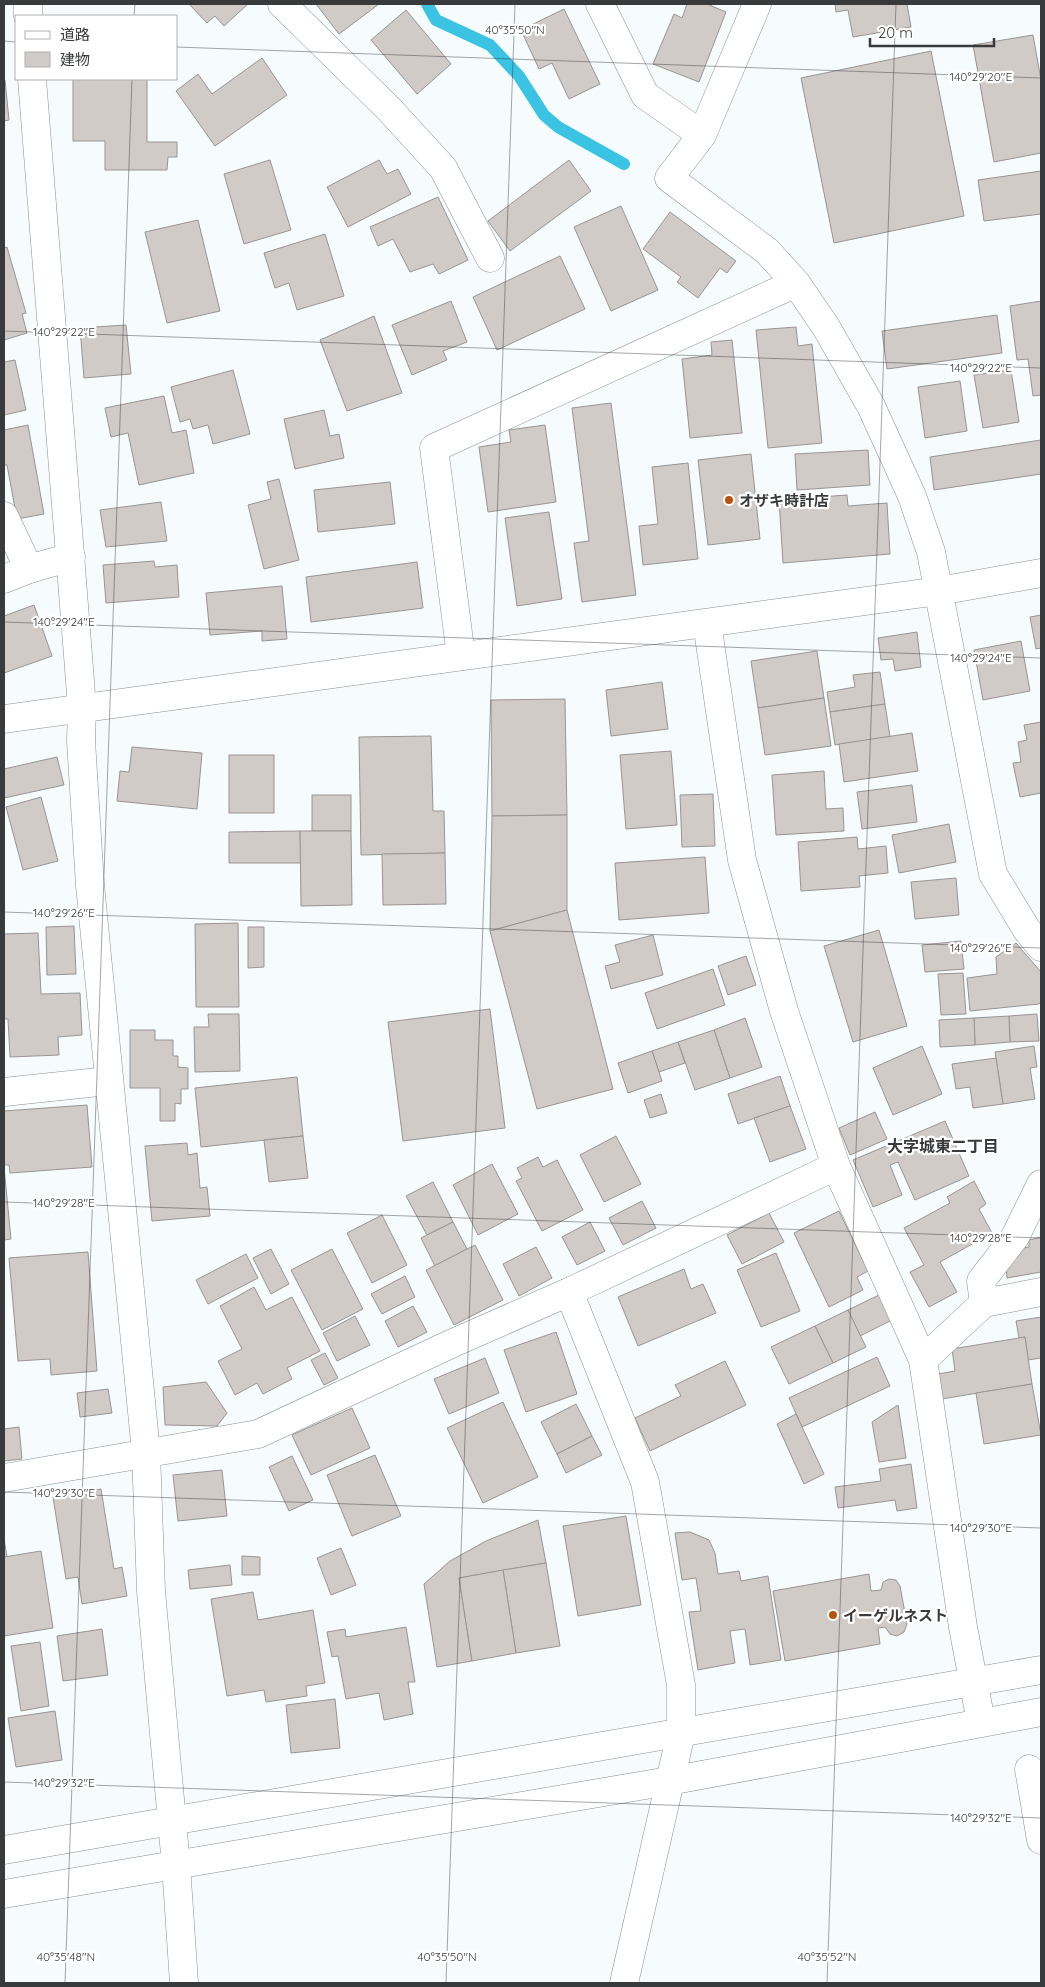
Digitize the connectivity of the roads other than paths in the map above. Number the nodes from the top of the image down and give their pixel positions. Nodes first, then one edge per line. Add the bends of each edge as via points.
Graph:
1 (282, 4) edge
2 (600, 4) edge
3 (757, 4) edge
4 (32, 80) edge
5 (702, 135) junction
6 (490, 258) dead end
7 (796, 283) junction
8 (4, 516) edge
9 (71, 557) junction
10 (29, 569) junction
11 (1041, 573) edge
12 (4, 579) edge
13 (938, 590) junction
14 (706, 623) junction
15 (461, 656) junction
16 (82, 708) junction
17 (4, 719) edge
18 (1041, 947) edge
19 (108, 1081) junction
20 (4, 1092) edge
21 (836, 1166) junction
22 (1041, 1184) edge
23 (569, 1292) junction
24 (1041, 1292) edge
25 (984, 1304) junction
26 (923, 1360) junction
27 (146, 1452) junction
28 (4, 1478) edge
29 (1041, 1670) edge
30 (974, 1682) junction
31 (1041, 1712) edge
32 (981, 1722) junction
33 (681, 1733) junction
34 (1029, 1769) dead end
35 (669, 1781) junction
36 (172, 1820) junction
37 (1041, 1840) edge
38 (4, 1850) edge
39 (176, 1865) junction
40 (4, 1894) edge
41 (184, 1983) edge
42 (624, 1983) edge

1 - 6 street via 389,109 443,168
2 - 5 street via 645,95
3 - 5 street
4 - 9 street
5 - 7 street via 669,178 767,251
7 - 13 street via 826,326 871,406 912,496 931,552
7 - 15 street via 434,448
8 - 10 street
9 - 10 street
9 - 16 street
10 - 12 street
11 - 13 street
13 - 14 street
13 - 18 street via 993,874
14 - 15 street
14 - 21 street via 742,860 784,1011
15 - 16 street
16 - 17 street
16 - 19 street via 90,885
19 - 20 street
19 - 27 street
21 - 23 street
21 - 26 street
22 - 25 street via 1015,1237 981,1281
23 - 27 street via 258,1434
23 - 33 street via 645,1482 681,1685
24 - 25 street
25 - 26 street
26 - 30 street
27 - 28 street
27 - 36 street via 151,1591
29 - 30 street
30 - 32 street
30 - 33 street
31 - 32 street
32 - 35 street
33 - 35 street
33 - 36 street
34 - 37 street
35 - 39 street
35 - 42 street
36 - 38 street
36 - 39 street
39 - 40 street
39 - 41 street

